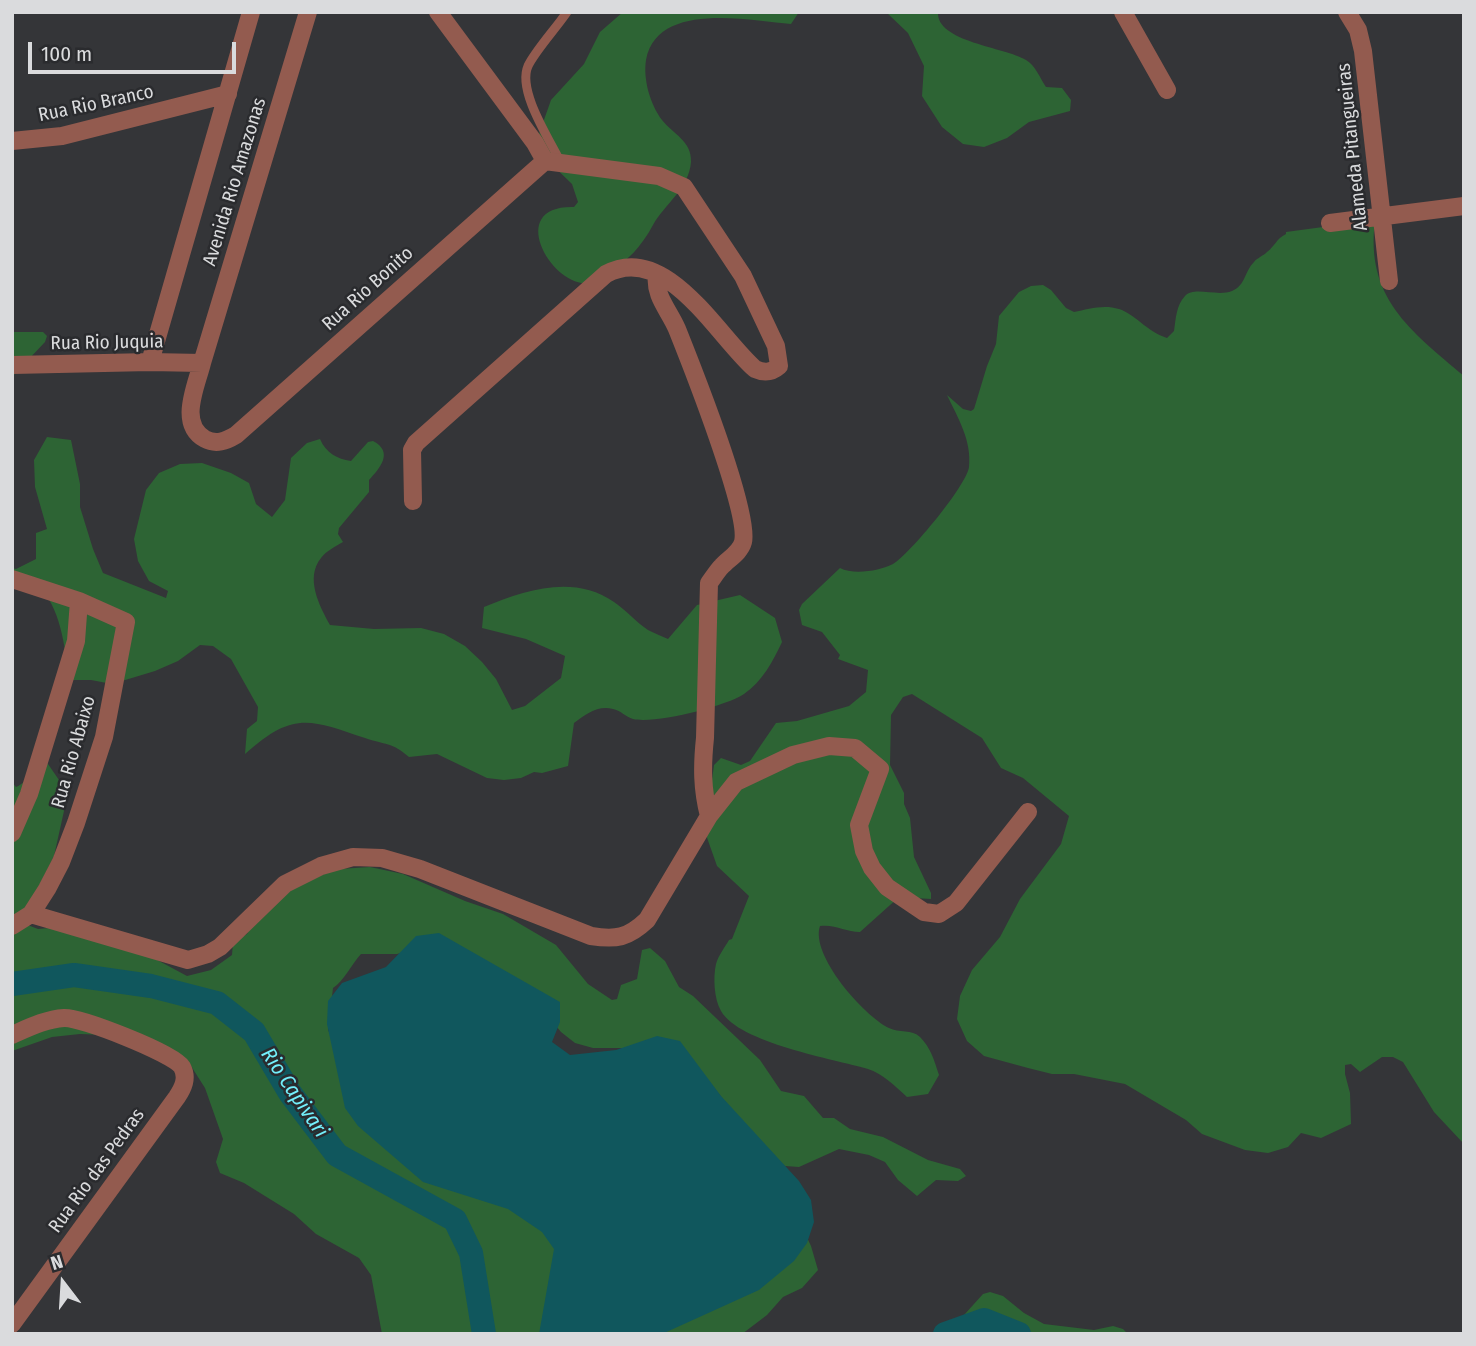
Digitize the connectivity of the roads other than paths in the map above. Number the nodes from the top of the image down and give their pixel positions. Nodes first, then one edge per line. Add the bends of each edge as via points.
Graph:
1 (251, 12) edge
2 (308, 12) edge
3 (438, 12) edge
4 (567, 12) edge
5 (1123, 12) edge
6 (1348, 12) edge
7 (1167, 90) dead end
8 (228, 94) junction
9 (12, 141) edge
10 (553, 162) junction
11 (1464, 206) edge
12 (1382, 216) junction
13 (1330, 223) dead end
14 (657, 275) junction
15 (1390, 281) dead end
16 (150, 362) junction
17 (202, 363) junction
18 (12, 365) edge
19 (413, 501) dead end
20 (12, 579) edge
21 (79, 608) junction
22 (1028, 812) dead end
23 (709, 816) junction
24 (14, 824) edge
25 (31, 914) junction
26 (12, 926) edge
27 (12, 1035) edge
28 (12, 1324) edge

1 - 8 street, Avenida Rio Amazonas
2 - 17 street, Avenida Rio Amazonas
3 - 10 street
4 - 10 lane via 528,65 525,79
5 - 7 street
6 - 12 street, Alameda Pitangueiras via 1363,51
8 - 9 street, Rua Rio Branco via 88,131
8 - 16 street, Avenida Rio Amazonas
10 - 14 street via 659,176 684,187 743,276 776,346 779,366 768,372 755,369 696,304
10 - 17 street, Rua Rio Bonito via 236,435 218,443 203,438 191,422
11 - 12 street
12 - 13 street
12 - 15 street, Alameda Pitangueiras
14 - 19 street via 642,268 615,268 606,274 416,443 412,450
14 - 23 street via 657,293 697,380 742,527 743,543 709,583 702,762
16 - 17 street, Rua Rio Juquia
16 - 18 street, Rua Rio Juquia
20 - 21 street
21 - 24 street, Rua Rio Abaixo via 76,641 29,794
21 - 25 street, Rua Rio Abaixo via 126,621 103,737 76,823 61,862
22 - 23 street via 956,903 939,914 925,912 897,895 872,868 859,825 880,769 855,748 829,746 793,755 736,782
23 - 25 street via 647,920 634,933 619,937 578,932 382,858 353,857 294,879 220,947 188,960
25 - 26 street, Rua Rio Abaixo
27 - 28 street, Rua Rio das Pedras via 66,1018 152,1046 175,1059 185,1073 177,1097

